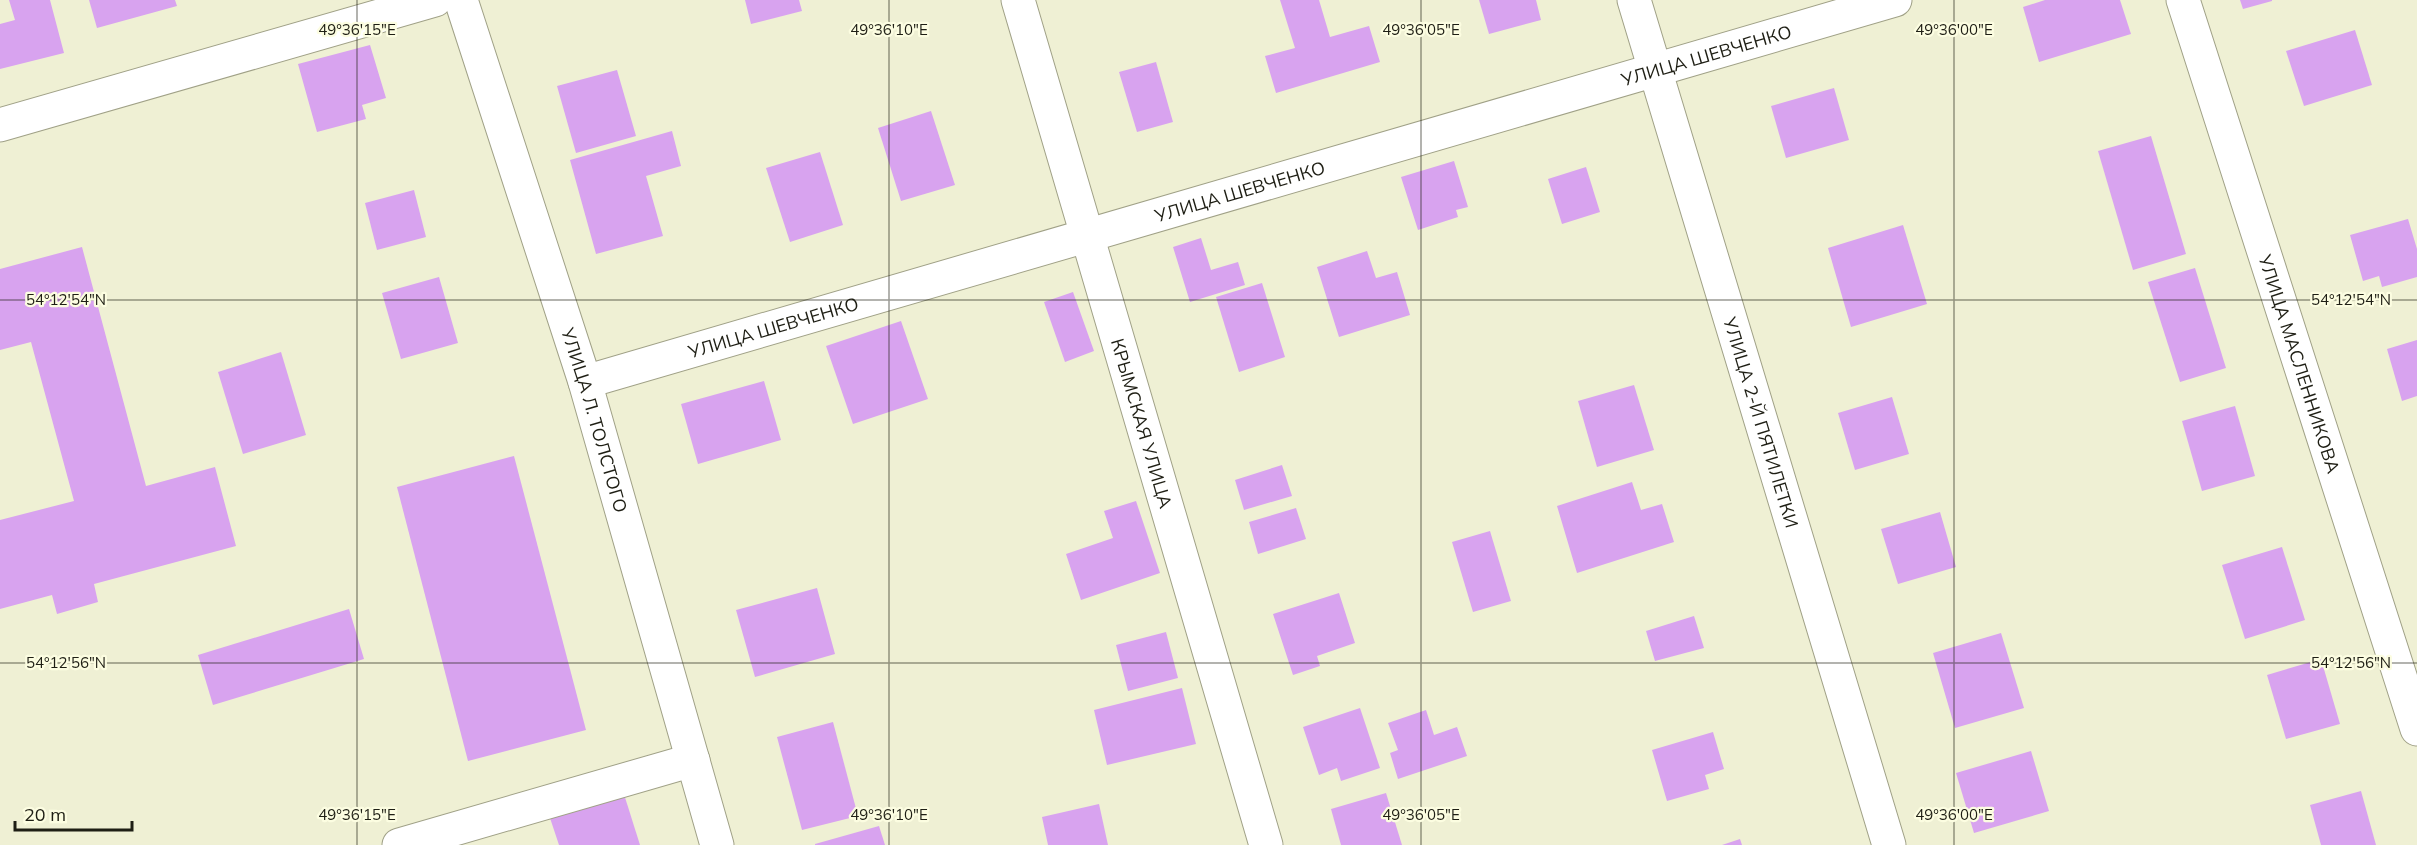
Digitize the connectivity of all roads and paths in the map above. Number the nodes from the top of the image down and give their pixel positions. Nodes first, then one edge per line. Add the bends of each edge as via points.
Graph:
1 (435, 0) edge
2 (461, 0) edge
3 (1018, 0) edge
4 (1634, 0) edge
5 (1895, 0) edge
6 (2183, 0) edge
7 (1656, 70) junction
8 (0, 125) edge
9 (1087, 236) junction
10 (585, 382) junction
11 (2417, 729) edge
12 (693, 760) junction
13 (399, 845) edge
14 (717, 845) edge
15 (1266, 845) edge
16 (1889, 845) edge

1 - 8 street
2 - 10 street, УЛИЦА Л. ТОЛСТОГО
3 - 9 street, КРЫМСКАЯ УЛИЦА
4 - 7 street, УЛИЦА 2-Й ПЯТИЛЕТКИ
5 - 7 street, УЛИЦА ШЕВЧЕНКО
6 - 11 street, УЛИЦА МАСЛЕННИКОВА
7 - 9 street, УЛИЦА ШЕВЧЕНКО
7 - 16 street, УЛИЦА 2-Й ПЯТИЛЕТКИ
9 - 10 street, УЛИЦА ШЕВЧЕНКО
9 - 15 street, КРЫМСКАЯ УЛИЦА
10 - 12 street, УЛИЦА Л. ТОЛСТОГО
12 - 13 street
12 - 14 street, УЛИЦА Л. ТОЛСТОГО

